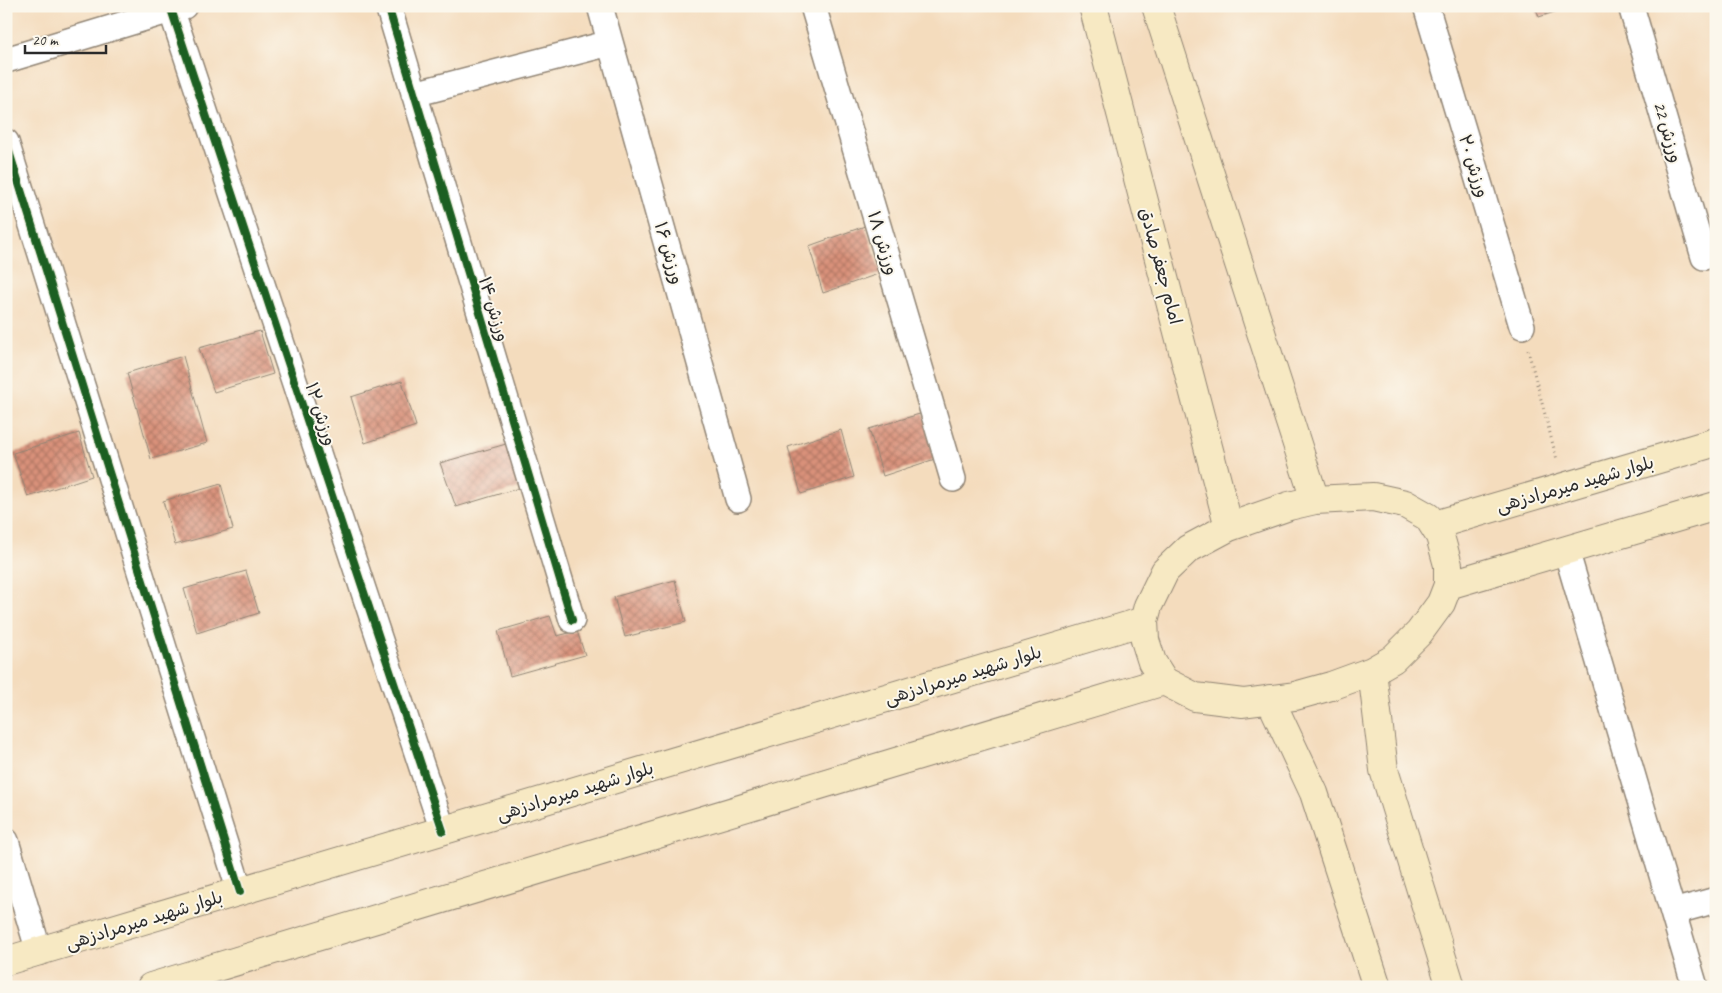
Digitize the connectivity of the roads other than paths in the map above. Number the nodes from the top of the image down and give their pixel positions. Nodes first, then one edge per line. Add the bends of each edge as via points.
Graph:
1 (388, 6) edge
2 (600, 6) edge
3 (813, 6) edge
4 (1093, 6) edge
5 (1156, 6) edge
6 (1426, 6) edge
7 (1631, 6) edge
8 (176, 8) edge
9 (610, 43) junction
10 (6, 60) edge
11 (414, 94) junction
12 (6, 142) edge
13 (1704, 257) dead end
14 (1522, 326) road end
15 (1716, 442) edge
16 (953, 479) dead end
17 (738, 499) dead end
18 (1314, 500) junction
19 (1716, 506) edge
20 (1435, 525) junction
21 (1229, 526) junction
22 (1566, 550) junction
23 (1448, 585) junction
24 (572, 620) dead end
25 (1144, 621) junction
26 (1372, 671) junction
27 (1164, 681) junction
28 (1270, 699) junction
29 (443, 831) junction
30 (6, 842) edge
31 (240, 892) junction
32 (1716, 900) edge
33 (1674, 912) junction
34 (39, 952) junction
35 (6, 961) edge
36 (151, 987) edge
37 (1376, 987) edge
38 (1451, 987) edge
39 (1695, 987) edge

1 - 11 street, ورزش ۱۴
2 - 9 street, ورزش ۱۶
3 - 16 street, ورزش ۱۸
4 - 21 main road, امام جعفر صادق
5 - 18 main road
6 - 14 street, ورزش ۲۰
7 - 13 street, ورزش 22
8 - 10 street
8 - 29 street, ورزش ۱۲
9 - 11 street
9 - 17 street, ورزش ۱۶
11 - 24 street, ورزش ۱۴
12 - 31 street
15 - 20 main road, بلوار شهید میرمرادزهی
18 - 20 main road via 1372,497 1405,504 1428,517
18 - 21 main road
19 - 22 main road
20 - 23 main road via 1448,565
21 - 25 main road via 1188,549 1165,571
22 - 23 main road
22 - 33 street
23 - 26 main road via 1441,603 1420,633 1393,659
25 - 27 main road via 1145,640 1152,662
25 - 29 main road, بلوار شهید میرمرادزهی
26 - 28 main road via 1295,696
26 - 38 main road via 1384,770
27 - 28 main road via 1195,697 1243,703
27 - 36 main road
28 - 37 main road via 1314,793
29 - 31 main road, بلوار شهید میرمرادزهی
30 - 34 street
31 - 34 main road, بلوار شهید میرمرادزهی
32 - 33 street
33 - 39 street
34 - 35 main road, بلوار شهید میرمرادزهی

